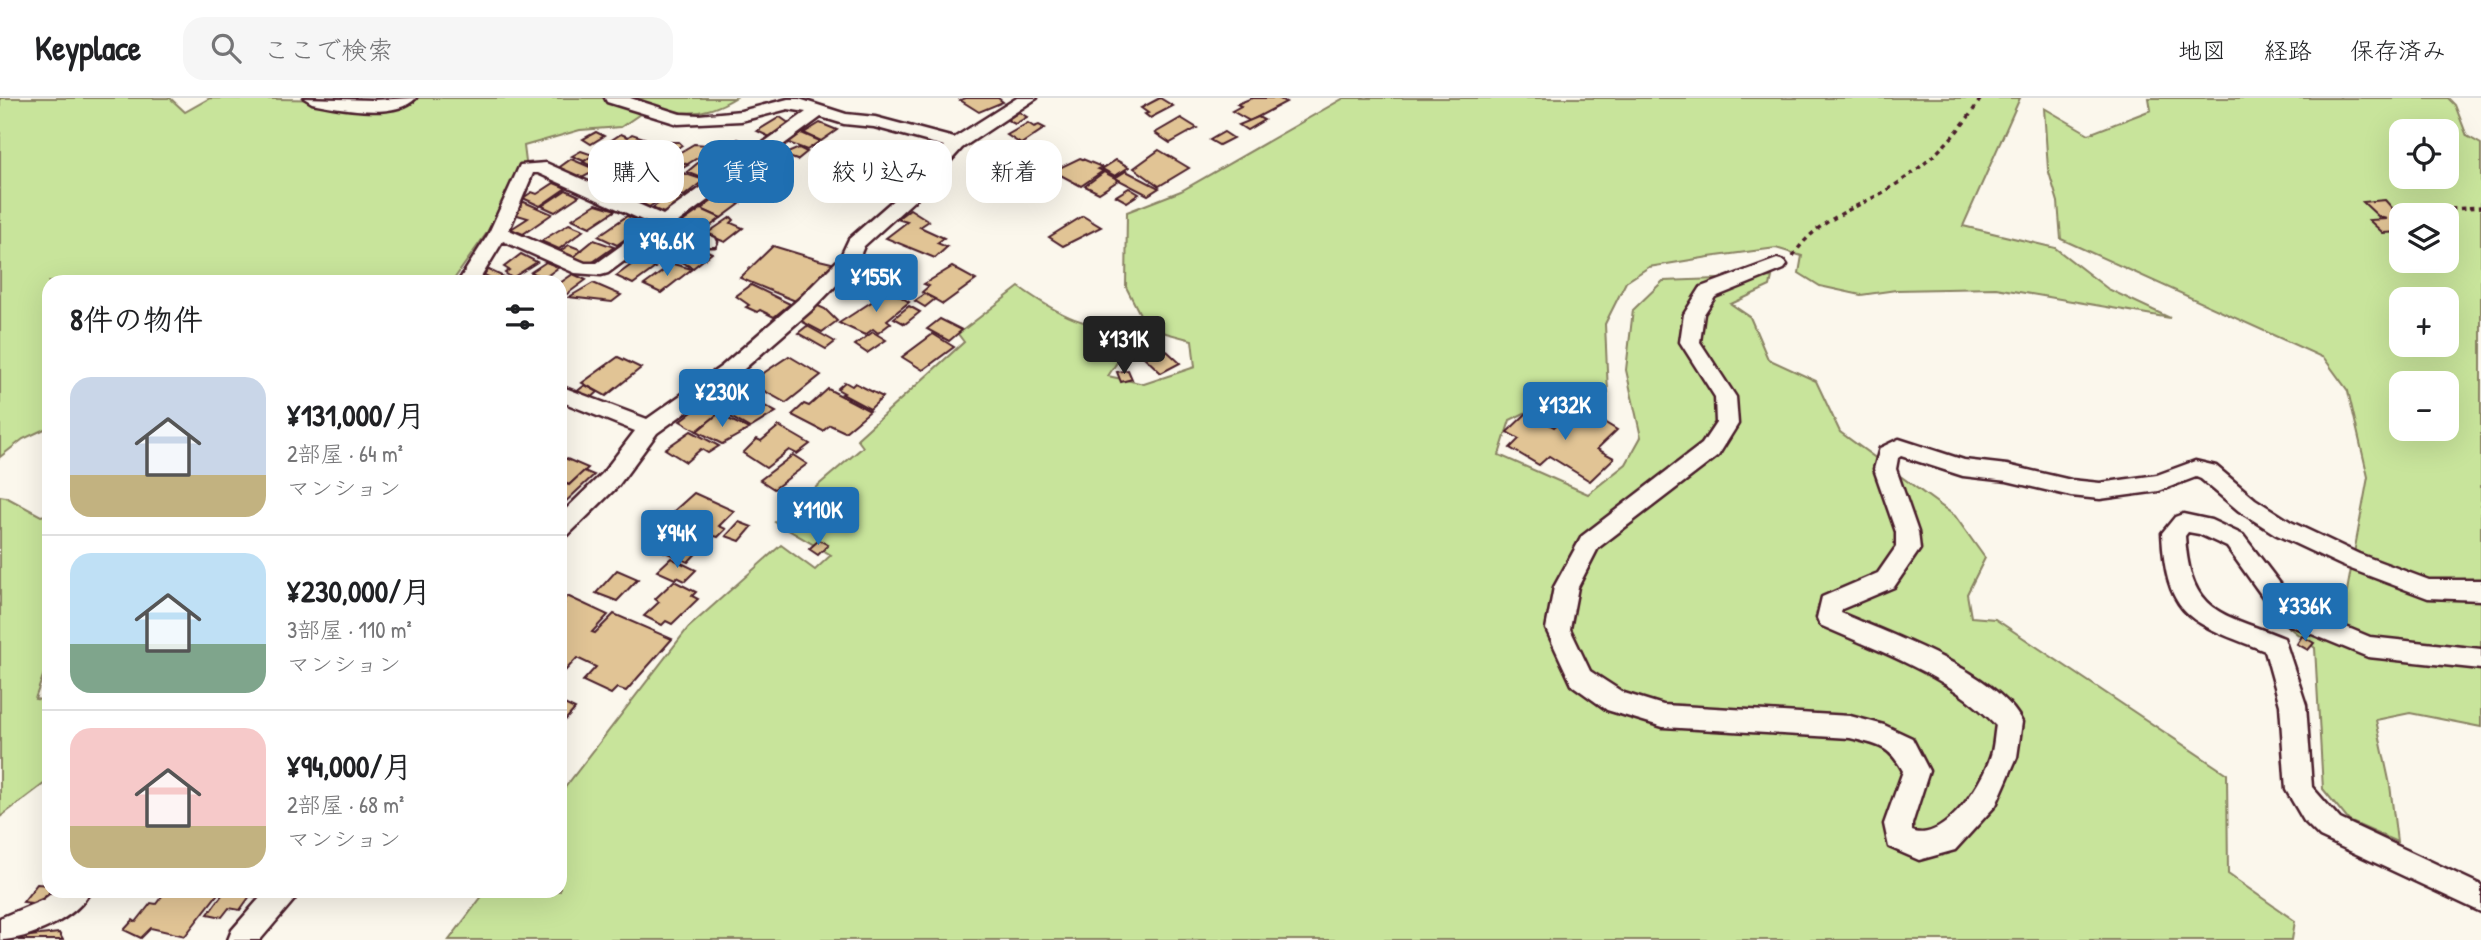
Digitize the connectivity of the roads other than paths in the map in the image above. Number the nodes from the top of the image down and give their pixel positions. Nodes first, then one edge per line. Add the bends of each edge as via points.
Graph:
1 (312, 98) edge
2 (408, 98) edge
3 (613, 98) edge
4 (1029, 98) edge
5 (817, 112) junction
6 (956, 144) junction
7 (665, 222) junction
8 (497, 235) junction
9 (708, 242) dead end
10 (1777, 265) road end
11 (472, 275) edge
12 (567, 396) edge
13 (649, 428) junction
14 (567, 522) edge
15 (2481, 590) edge
16 (2481, 659) edge
17 (68, 898) edge
18 (278, 898) edge
19 (2481, 899) edge
20 (0, 937) edge
21 (242, 940) edge

1 - 2 street via 355,107
3 - 5 street via 678,119 719,120 788,104
4 - 6 street
5 - 6 street
5 - 7 street
6 - 13 street via 912,193 856,243 849,261 807,303 729,371
7 - 8 street via 600,269 582,269
7 - 8 street via 540,167 526,169
7 - 9 street
8 - 11 street
10 - 15 street via 1709,292 1694,314 1689,342 1726,397 1727,424 1710,450 1590,542 1566,587 1558,629 1581,678 1616,702 1663,716 1850,727 1903,746 1916,771 1898,824 1899,838 1919,847 1945,841 1987,797 2004,757 2009,722 1999,708 1958,679 1829,618 1830,604 1886,580 1908,549 1907,532 1885,469 1888,454 1899,447 1963,468 2100,491 2159,483 2195,469 2208,472 2246,505 2283,528 2351,560 2428,589
12 - 13 street
13 - 14 street via 610,480
16 - 19 street via 2368,647 2289,614 2235,541 2203,526 2183,523 2174,533 2174,559 2187,596 2203,615 2275,645 2293,705 2299,790 2314,812 2330,828
17 - 20 street
18 - 21 street

